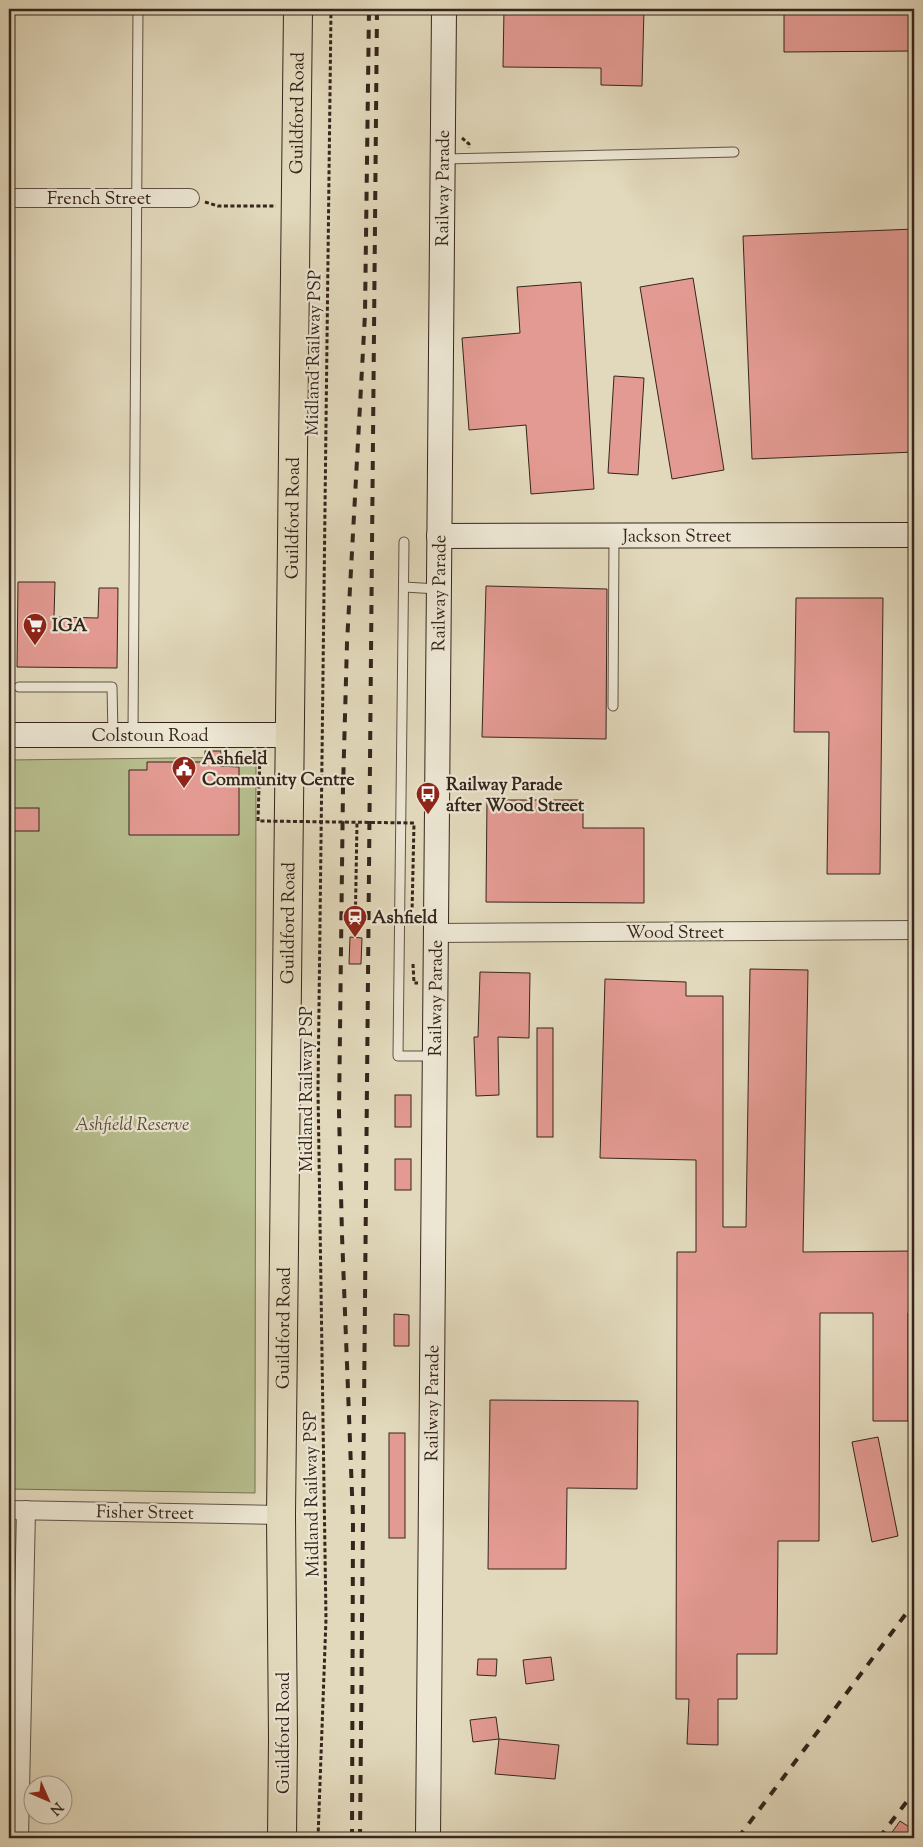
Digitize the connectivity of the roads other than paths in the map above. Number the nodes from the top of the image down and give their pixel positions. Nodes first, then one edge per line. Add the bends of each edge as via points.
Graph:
1 (138, 9) edge
2 (298, 9) edge
3 (444, 9) edge
4 (734, 152) dead end
5 (442, 159) junction
6 (9, 198) edge
7 (136, 198) junction
8 (190, 198) road end
9 (914, 535) edge
10 (439, 536) junction
11 (614, 536) junction
12 (404, 542) dead end
13 (404, 587) junction
14 (439, 589) junction
15 (19, 687) dead end
16 (613, 706) dead end
17 (9, 735) edge
18 (123, 735) junction
19 (291, 735) junction
20 (914, 930) edge
21 (436, 933) junction
22 (434, 1056) junction
23 (17, 1510) edge
24 (281, 1515) junction
25 (19, 1838) edge
26 (282, 1838) edge
27 (428, 1838) edge

1 - 7 lane
2 - 19 highway, Guildford Road
3 - 5 street, Railway Parade
4 - 5 lane
5 - 10 street, Railway Parade
6 - 7 street, French Street
7 - 8 street, French Street
7 - 18 lane
9 - 11 street, Jackson Street
10 - 11 street, Jackson Street
10 - 14 street, Railway Parade
11 - 16 lane
12 - 13 lane
13 - 14 lane
13 - 22 lane via 398,1056
14 - 21 street, Railway Parade
15 - 18 lane via 112,687
17 - 18 street, Colstoun Road
18 - 19 street, Colstoun Road
19 - 24 highway, Guildford Road
20 - 21 street, Wood Street
21 - 22 street, Railway Parade
22 - 27 street, Railway Parade
23 - 24 street, Fisher Street
23 - 25 street
24 - 26 highway, Guildford Road

